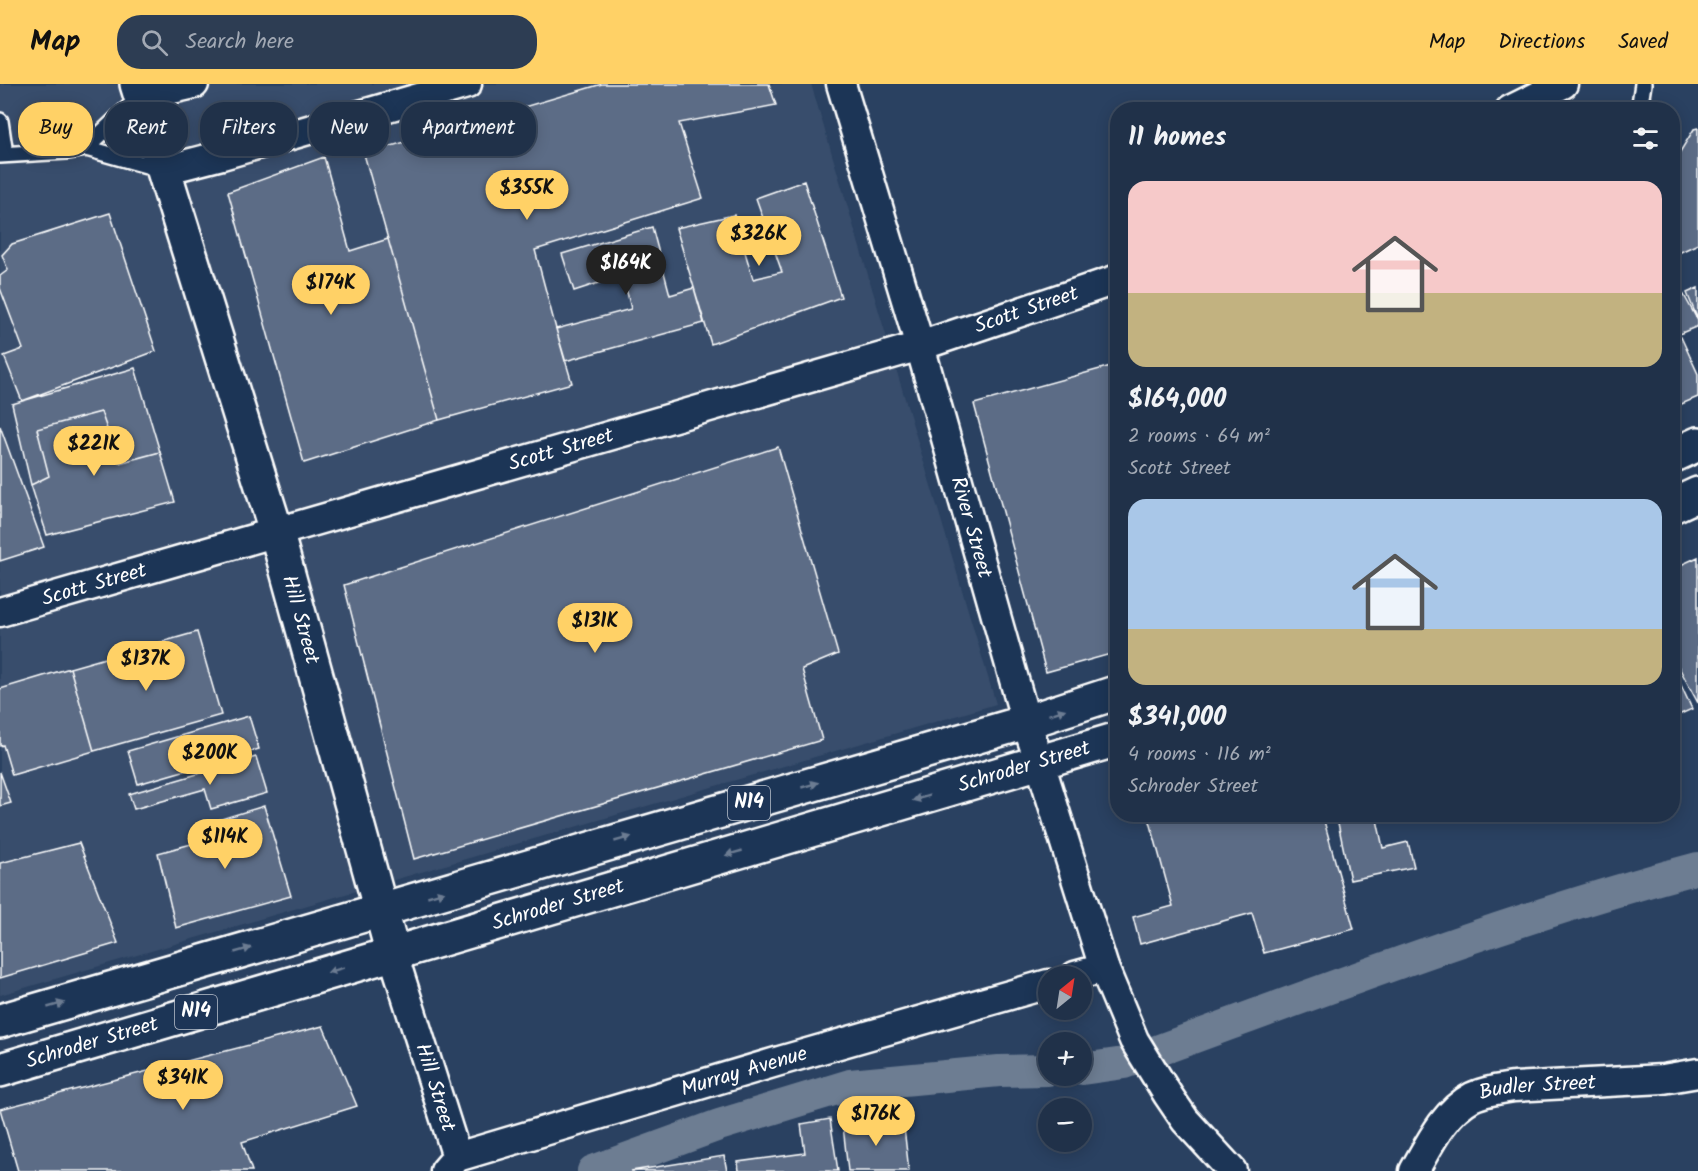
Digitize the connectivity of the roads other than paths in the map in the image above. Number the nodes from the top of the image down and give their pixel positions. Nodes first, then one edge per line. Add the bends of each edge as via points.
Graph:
1 (194, 84) edge
2 (467, 84) edge
3 (841, 84) edge
4 (1563, 84) edge
5 (1643, 84) edge
6 (139, 90) edge
7 (1526, 102) edge
8 (1640, 102) edge
9 (0, 121) edge
10 (93, 140) edge
11 (93, 150) edge
12 (18, 153) edge
13 (3, 154) edge
14 (164, 170) junction
15 (1110, 282) edge
16 (920, 346) junction
17 (1698, 444) edge
18 (1680, 452) edge
19 (1698, 494) edge
20 (1680, 502) edge
21 (276, 531) junction
22 (0, 612) edge
23 (1110, 695) edge
24 (1026, 722) junction
25 (1110, 742) edge
26 (1040, 763) junction
27 (379, 910) junction
28 (393, 954) junction
29 (1104, 968) junction
30 (1092, 971) edge
31 (1038, 987) edge
32 (0, 1022) edge
33 (0, 1070) edge
34 (1698, 1073) edge
35 (451, 1164) edge
36 (1232, 1171) edge
37 (1414, 1171) edge

1 - 6 street
2 - 14 street
3 - 16 street, River Street
4 - 7 street
5 - 8 lane
6 - 10 lane
6 - 14 main road, Hill Street
9 - 13 lane
11 - 14 lane
12 - 13 lane
14 - 21 main road, Hill Street
15 - 16 street, Scott Street
16 - 21 street, Scott Street
16 - 24 street, River Street
17 - 18 main road
19 - 20 main road
21 - 22 street, Scott Street
21 - 27 main road, Hill Street
24 -> 23 main road, Schroder Street / N14
24 - 26 street, River Street
27 -> 24 main road, Schroder Street / N14
25 - 26 main road, Schroder Street / N14
26 -> 28 main road, Schroder Street / N14
26 - 29 street, River Street
27 - 28 main road, Hill Street
32 -> 27 main road, Schroder Street / N14
28 -> 33 main road, Schroder Street / N14
28 - 35 street, Hill Street
29 - 30 street
29 - 36 street via 1134,1040 1168,1095 1185,1120
31 - 35 street, Murray Avenue via 783,1060
34 - 37 street, Budler Street via 1663,1079 1514,1087 1474,1096 1446,1119

